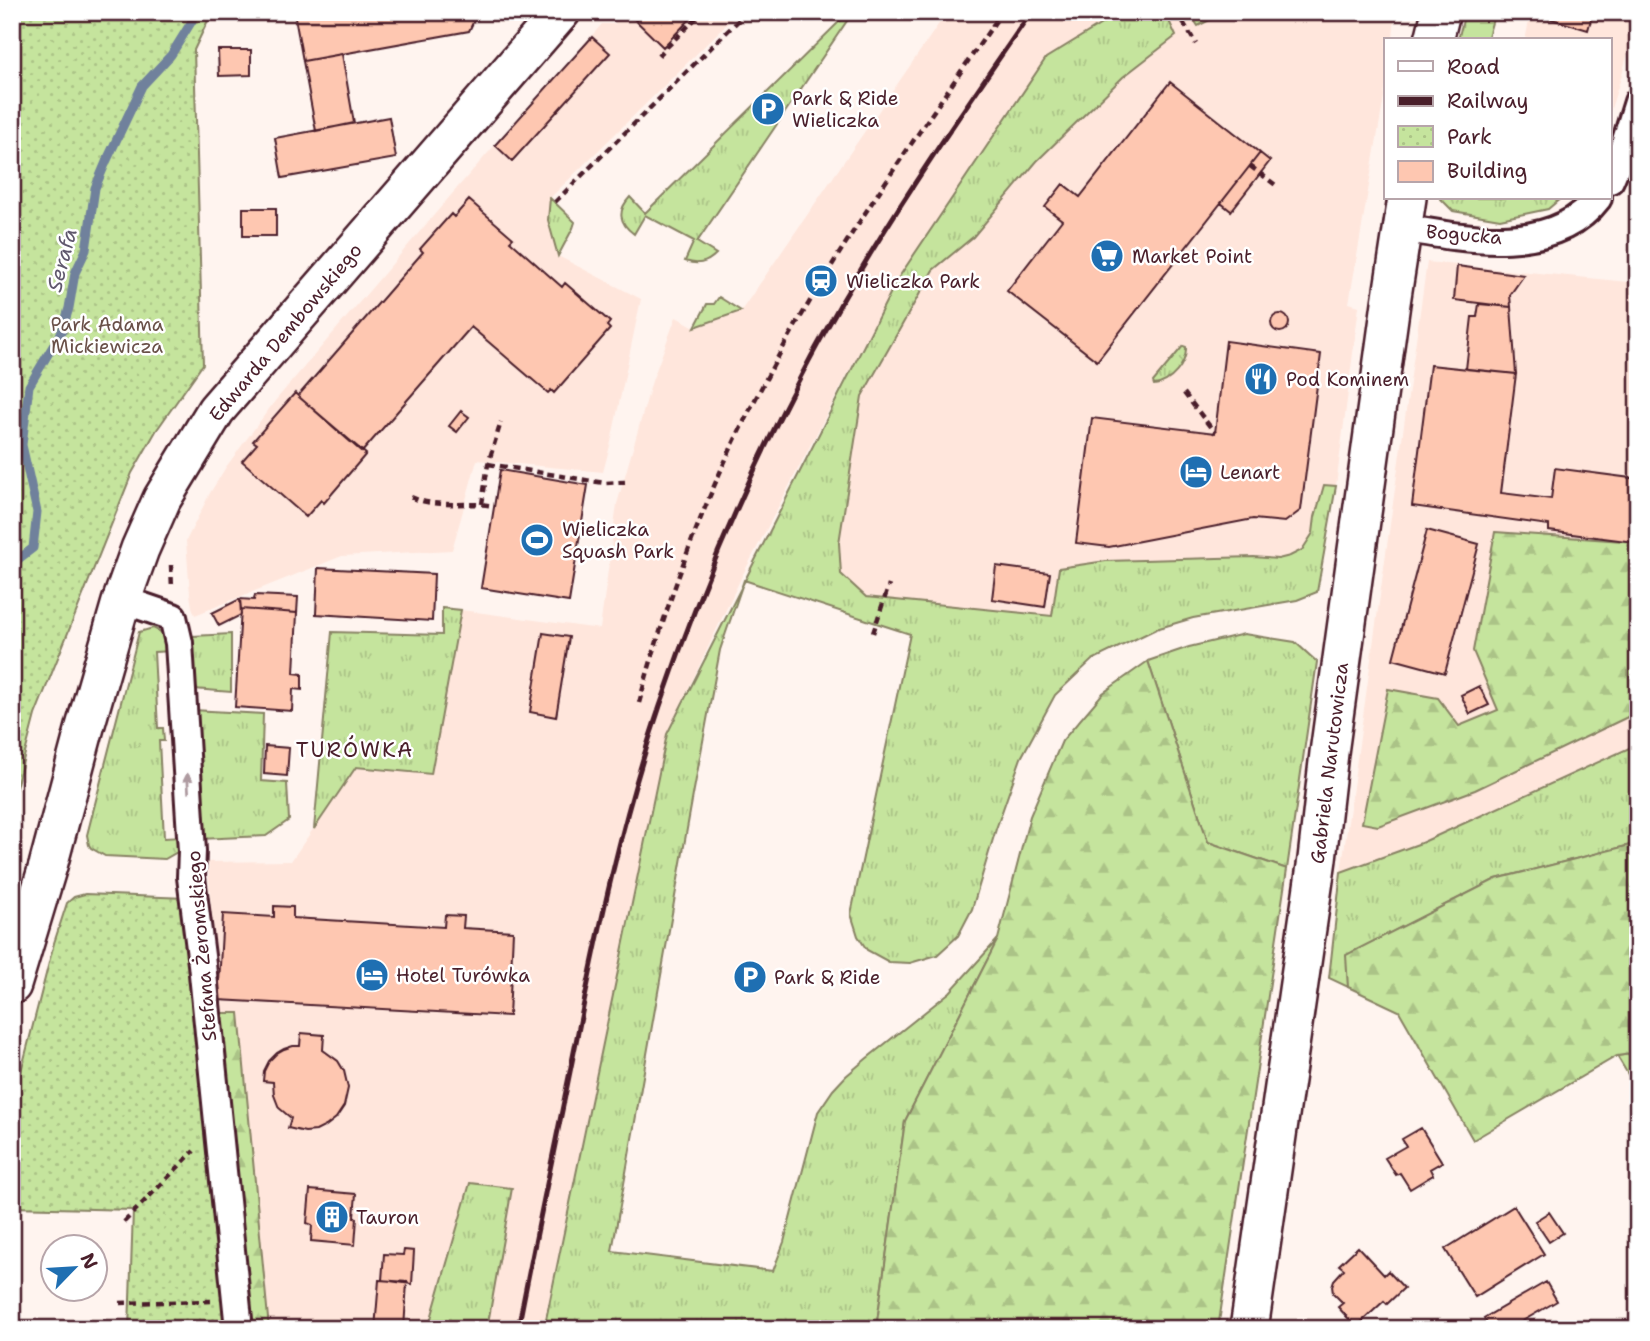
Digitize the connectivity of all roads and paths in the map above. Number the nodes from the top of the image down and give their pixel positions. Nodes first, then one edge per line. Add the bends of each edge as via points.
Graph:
1 (561, 12) edge
2 (702, 12) edge
3 (747, 12) edge
4 (1002, 12) edge
5 (1177, 12) edge
6 (1441, 12) edge
7 (1434, 38) edge
8 (1196, 44) dead end
9 (658, 56) dead end
10 (1638, 102) edge
11 (1250, 166) dead end
12 (1612, 175) edge
13 (1277, 186) dead end
14 (1596, 200) edge
15 (555, 202) dead end
16 (1405, 213) edge
17 (1184, 393) dead end
18 (501, 422) dead end
19 (1215, 433) dead end
20 (488, 464) junction
21 (625, 482) dead end
22 (411, 497) dead end
23 (482, 504) junction
24 (494, 506) dead end
25 (171, 562) dead end
26 (889, 585) dead end
27 (121, 603) junction
28 (173, 617) junction
29 (873, 633) dead end
30 (639, 703) dead end
31 (12, 985) edge
32 (218, 1126) junction
33 (124, 1222) dead end
34 (237, 1300) junction
35 (120, 1303) dead end
36 (239, 1329) edge
37 (1248, 1329) edge

1 - 27 street, Edwarda Dembowskiego via 216,410 162,499
2 - 9 path
3 - 15 path
4 - 30 path via 839,253 755,399 683,565
5 - 8 path
6 - 7 street
10 - 12 street
11 - 13 path
14 - 16 street, Bogucka via 1574,220 1551,232 1493,240 1444,236
16 - 37 street, Gabriela Narutowicza
17 - 19 path
18 - 20 path
20 - 21 path via 604,483
20 - 23 path
22 - 23 path via 424,503
23 - 24 path
25 - 28 path
26 - 29 path
27 - 28 street
27 - 31 street, Edwarda Dembowskiego
32 -> 28 street, Stefana Żeromskiego via 191,877 179,643
32 - 33 path
32 - 34 street, Stefana Żeromskiego
34 - 35 path
34 - 36 street, Stefana Żeromskiego

